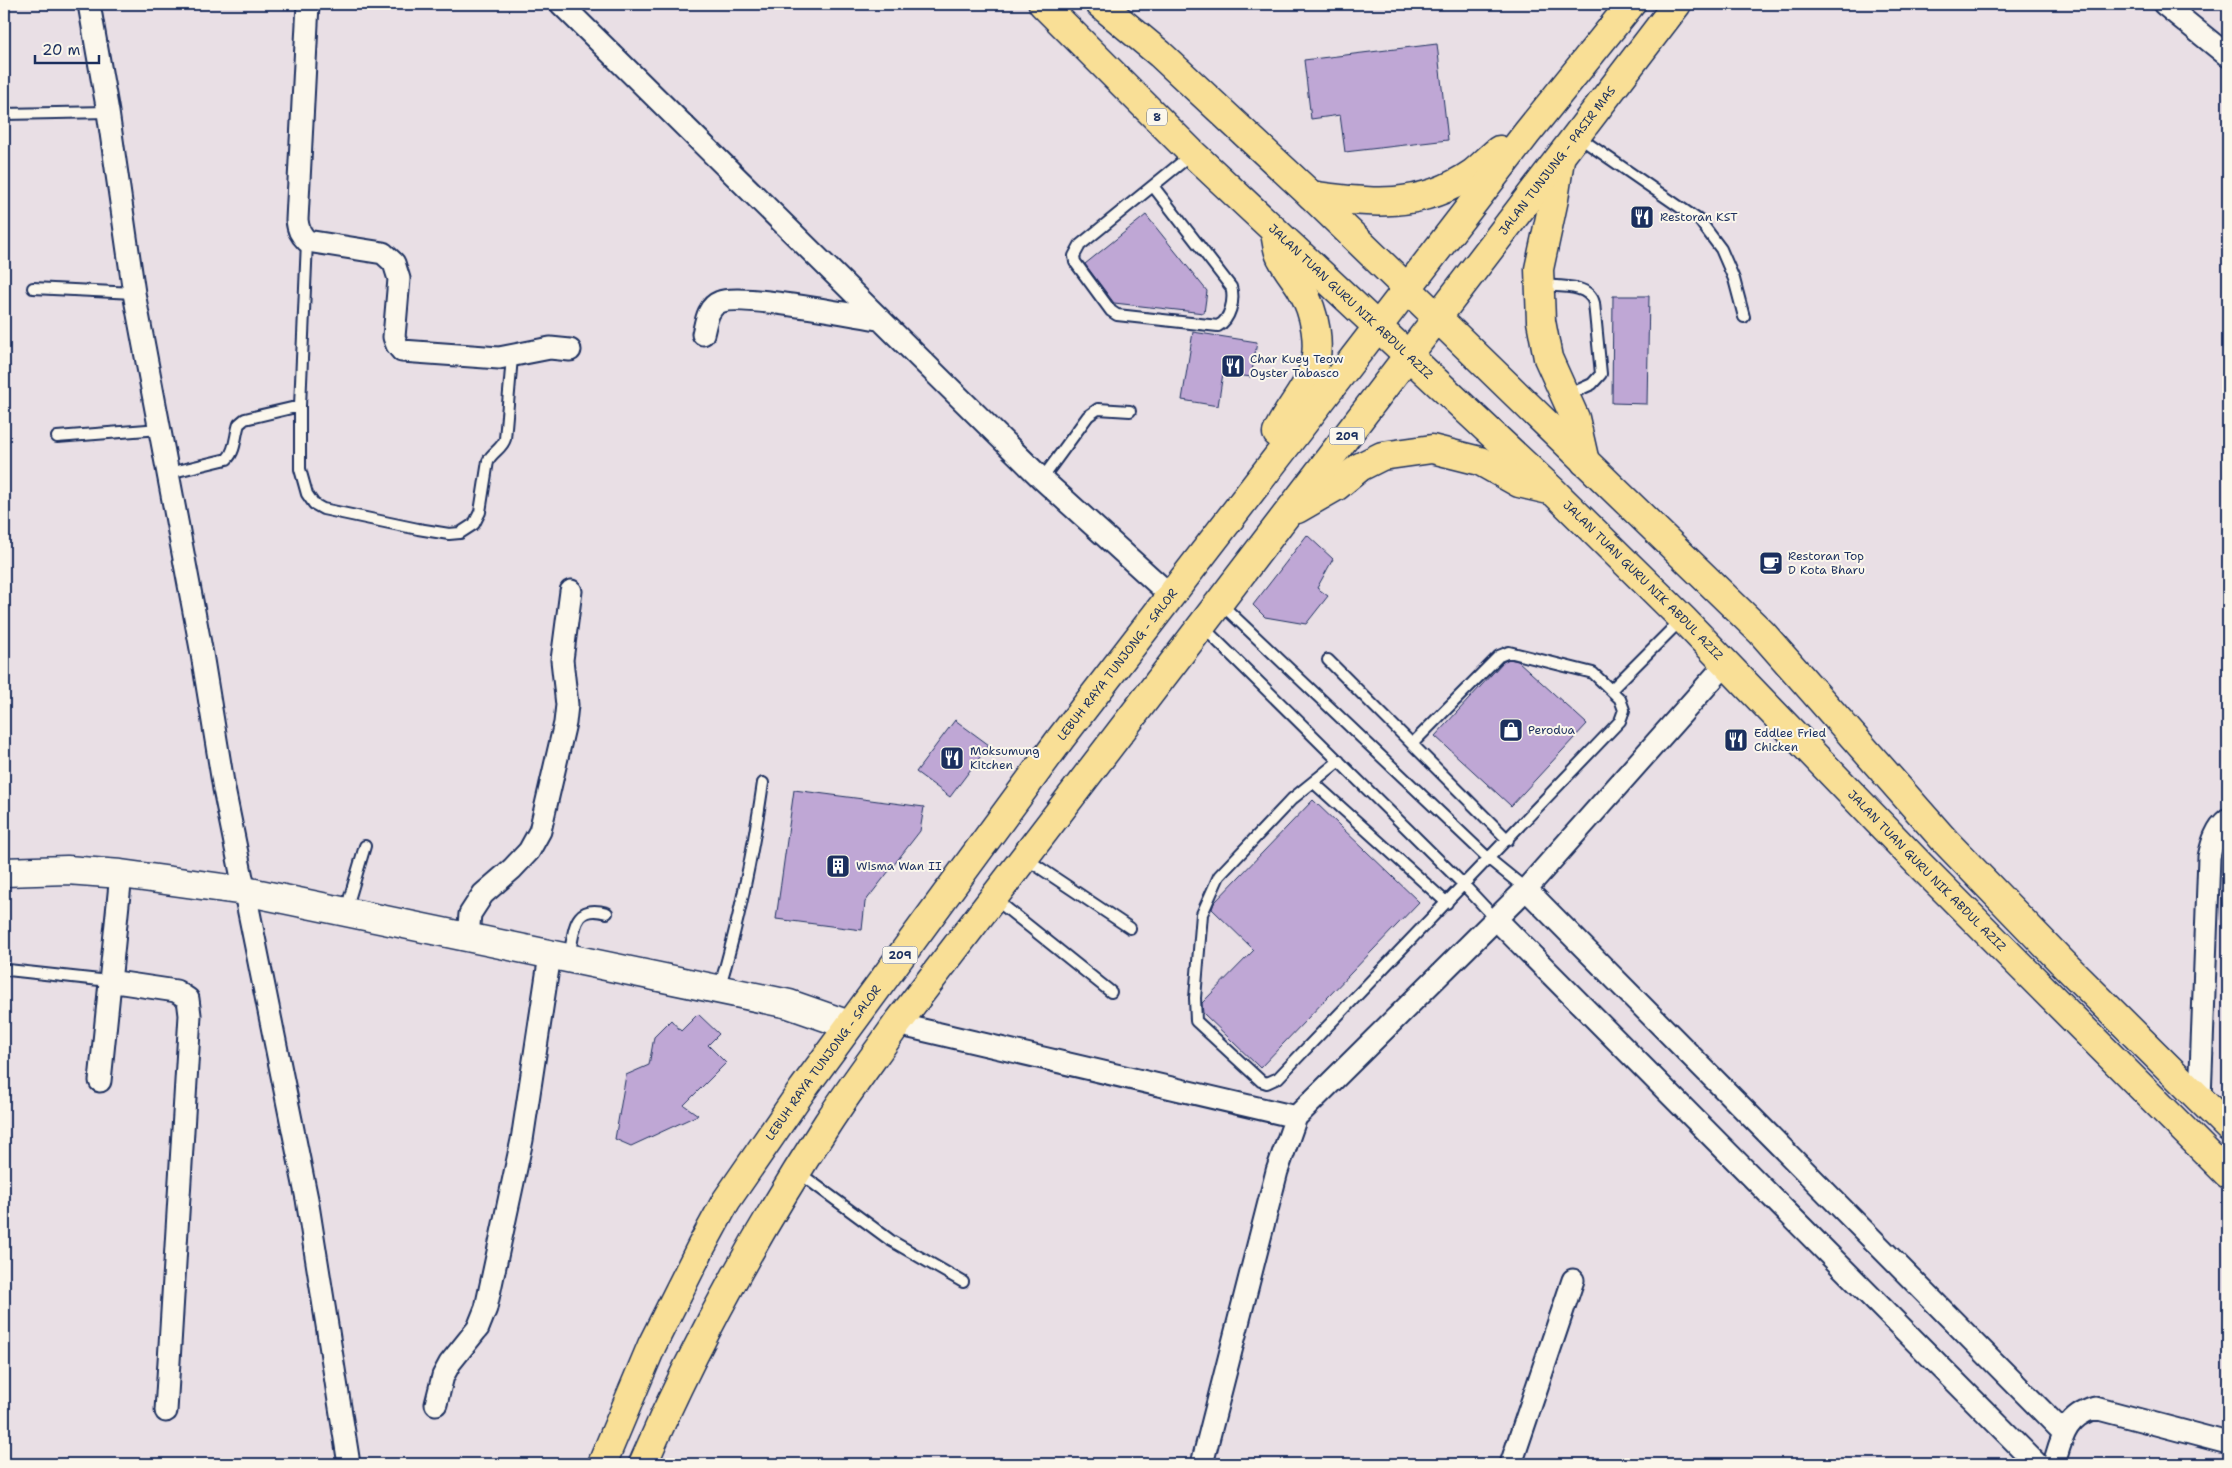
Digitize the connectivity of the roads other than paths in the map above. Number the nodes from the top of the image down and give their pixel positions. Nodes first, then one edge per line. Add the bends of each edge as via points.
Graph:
1 (89, 4) edge
2 (308, 4) edge
3 (561, 4) edge
4 (1043, 4) edge
5 (1100, 4) edge
6 (1631, 4) edge
7 (1678, 4) edge
8 (2164, 4) edge
9 (2188, 12) edge
10 (2228, 56) edge
11 (108, 112) junction
12 (4, 114) edge
13 (1527, 133) junction
14 (1577, 136) junction
15 (1193, 154) junction
16 (1560, 158) junction
17 (1153, 186) junction
18 (1311, 195) junction
19 (1273, 227) junction
20 (308, 241) junction
21 (1539, 285) junction
22 (33, 288) dead end
23 (1407, 289) junction
24 (134, 293) junction
25 (1744, 317) dead end
26 (1437, 318) junction
27 (879, 319) junction
28 (1378, 326) junction
29 (703, 334) dead end
30 (570, 350) dead end
31 (1408, 355) junction
32 (512, 356) junction
33 (1564, 397) junction
34 (300, 406) junction
35 (1130, 411) dead end
36 (160, 429) junction
37 (57, 437) dead end
38 (1586, 462) junction
39 (169, 473) junction
40 (1042, 479) junction
41 (1256, 482) junction
42 (1553, 491) junction
43 (1285, 516) junction
44 (571, 591) dead end
45 (1170, 595) junction
46 (1219, 603) junction
47 (1683, 619) junction
48 (1201, 626) junction
49 (1328, 660) dead end
50 (1725, 665) junction
51 (1611, 690) junction
52 (1412, 744) junction
53 (1339, 761) junction
54 (763, 783) dead end
55 (1314, 784) junction
56 (2228, 819) edge
57 (1508, 840) junction
58 (365, 846) dead end
59 (1024, 858) junction
60 (1489, 859) junction
61 (4, 872) edge
62 (121, 874) junction
63 (1464, 885) junction
64 (1526, 889) junction
65 (245, 891) junction
66 (993, 897) junction
67 (1447, 903) junction
68 (345, 912) junction
69 (607, 912) dead end
70 (1495, 918) junction
71 (1130, 928) dead end
72 (468, 936) junction
73 (560, 957) junction
74 (8, 970) dead end
75 (109, 980) junction
76 (719, 989) junction
77 (1111, 992) dead end
78 (897, 1024) junction
79 (849, 1025) junction
80 (100, 1081) dead end
81 (2200, 1099) junction
82 (1296, 1118) junction
83 (2228, 1127) edge
84 (797, 1172) junction
85 (2228, 1174) edge
86 (1573, 1280) dead end
87 (963, 1282) dead end
88 (436, 1404) dead end
89 (166, 1411) dead end
90 (2064, 1433) junction
91 (2228, 1443) edge
92 (348, 1464) edge
93 (602, 1464) edge
94 (643, 1464) edge
95 (1202, 1464) edge
96 (1511, 1464) edge
97 (2038, 1464) edge
98 (2054, 1464) edge

1 - 11 street
2 - 20 street via 297,220 298,229
3 - 27 street
4 - 15 main road, JALAN TUAN GURU NIK ABDUL AZIZ / 8
5 - 18 main road via 1160,54
6 - 13 main road
7 - 14 main road, JALAN TUNJUNG - PASIR MAS
8 - 9 street
9 - 10 street
11 - 12 lane
11 - 24 street
13 - 18 main road via 1498,150 1474,172 1446,189 1423,197 1386,203
13 - 23 main road
14 - 16 main road, JALAN TUNJUNG - PASIR MAS
14 - 25 lane via 1700,221 1721,249
15 - 17 lane
15 - 19 main road, JALAN TUAN GURU NIK ABDUL AZIZ / 8
16 - 21 main road via 1539,269
16 - 26 main road, JALAN TUNJUNG - PASIR MAS
17 - 17 lane via 1080,245 1074,256 1075,262 1117,315 1218,326 1229,313 1231,286
18 - 23 main road
19 - 28 main road, JALAN TUAN GURU NIK ABDUL AZIZ / 8
19 - 41 main road via 1280,258 1302,289 1314,321 1316,361 1282,423
20 - 32 street via 383,253 394,263 399,279 394,336 402,350 498,358
20 - 34 lane
21 - 33 main road via 1548,358
21 - 33 lane via 1585,290 1594,303 1601,374 1592,384
22 - 24 lane
23 - 26 main road
23 - 28 main road, LEBUH RAYA TUNJONG - SALOR
24 - 36 street
26 - 31 main road
26 - 38 main road
27 - 29 street via 733,300 719,302 708,314
27 - 40 street
28 - 31 main road, JALAN TUAN GURU NIK ABDUL AZIZ / 8
28 - 41 main road, LEBUH RAYA TUNJONG - SALOR / 209
30 - 32 street via 550,348
31 - 42 main road, JALAN TUAN GURU NIK ABDUL AZIZ / 8
31 - 43 main road, 209
32 - 34 lane via 503,447 488,461 480,512 474,524 460,533 418,529 314,504 307,494 300,470
33 - 38 main road via 1574,418
34 - 39 lane via 245,419 239,424 227,459
35 - 40 lane via 1098,409 1088,416
36 - 37 lane
36 - 39 street
38 - 81 main road via 1762,633 1946,842
39 - 65 street
40 - 45 street
41 - 45 main road, LEBUH RAYA TUNJONG - SALOR / 209
42 - 43 main road via 1518,483 1480,461 1432,449 1382,456
42 - 47 main road, JALAN TUAN GURU NIK ABDUL AZIZ / 8
43 - 46 main road, 209
44 - 72 street via 562,660 567,705 565,723 540,831 518,863 482,894 470,914
45 - 79 main road, LEBUH RAYA TUNJONG - SALOR / 209
46 - 48 main road, 209
46 - 60 lane
47 - 50 main road, JALAN TUAN GURU NIK ABDUL AZIZ / 8
47 - 51 lane
48 - 53 lane
48 - 59 main road, 209
49 - 52 lane
50 - 64 street
50 - 85 main road, JALAN TUAN GURU NIK ABDUL AZIZ / 8
51 - 52 lane via 1589,671 1509,652 1499,656
51 - 57 lane via 1623,704 1620,721
52 - 57 lane
53 - 55 lane
53 - 63 lane
54 - 76 lane via 731,950
55 - 67 lane
55 - 67 lane via 1292,800 1219,876 1202,914 1196,1020 1256,1078 1267,1082 1278,1078
56 - 81 street via 2213,838 2209,858
57 - 60 lane
58 - 68 lane
59 - 66 main road, 209
59 - 71 lane
60 - 63 lane
60 - 64 lane
61 - 62 main road via 67,870
62 - 65 main road
62 - 75 street
63 - 67 lane
63 - 70 lane
64 - 70 street
64 - 90 street
65 - 68 main road
65 - 92 street via 307,1198
66 - 77 lane
66 - 78 main road, 209
68 - 72 main road
69 - 73 lane via 594,909 581,914
70 - 82 street
70 - 97 street
72 - 73 main road
73 - 76 main road
73 - 88 street via 486,1308 478,1328 443,1376
74 - 75 lane
75 - 80 street
75 - 89 street via 176,991 188,999 190,1014
76 - 79 main road via 789,1004
78 - 82 street
78 - 84 main road, 209
79 - 93 main road, LEBUH RAYA TUNJONG - SALOR / 209 via 726,1201 652,1345
81 - 83 main road
82 - 95 street via 1277,1171
84 - 87 lane via 890,1240
84 - 94 main road, 209 via 716,1311
86 - 96 street
90 - 91 street via 2072,1420 2095,1408
90 - 98 street

